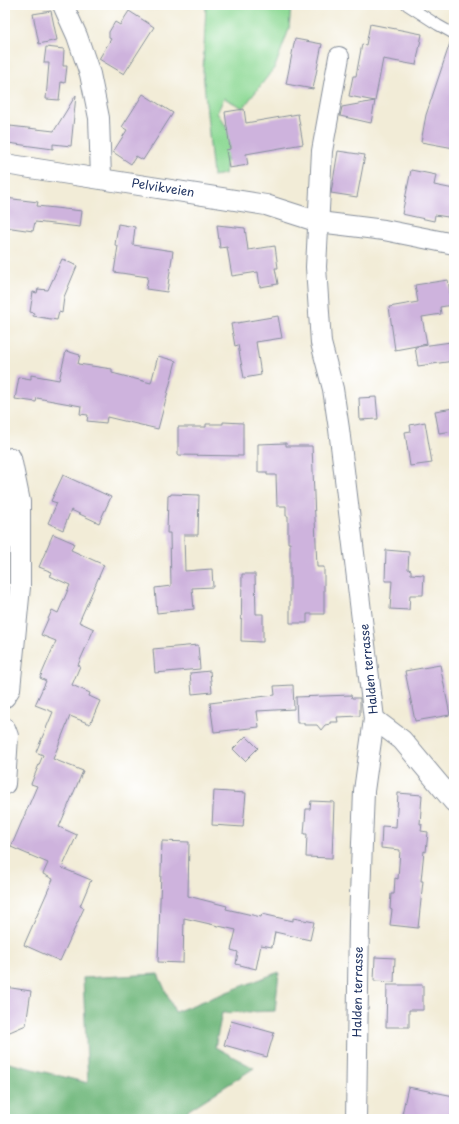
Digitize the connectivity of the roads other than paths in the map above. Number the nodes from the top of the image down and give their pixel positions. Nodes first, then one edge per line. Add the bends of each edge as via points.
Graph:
1 (63, 5) edge
2 (407, 5) edge
3 (454, 34) edge
4 (339, 57) dead end
5 (5, 164) edge
6 (101, 178) junction
7 (319, 222) junction
8 (454, 244) edge
9 (10, 458) dead end
10 (5, 697) edge
11 (374, 719) junction
12 (5, 728) edge
13 (5, 784) edge
14 (454, 802) edge
15 (356, 1119) edge

1 - 6 street via 90,74 99,118
2 - 3 lane
4 - 7 street via 322,151
5 - 6 street, Pelvikveien
6 - 7 street, Pelvikveien via 266,205
7 - 8 street, Pelvikveien via 384,230
7 - 11 street, Halden terrasse via 316,267 321,343 340,429
9 - 10 street via 20,502 20,587 10,689
11 - 14 street via 402,740
11 - 15 street, Halden terrasse via 364,791
12 - 13 street via 8,736

